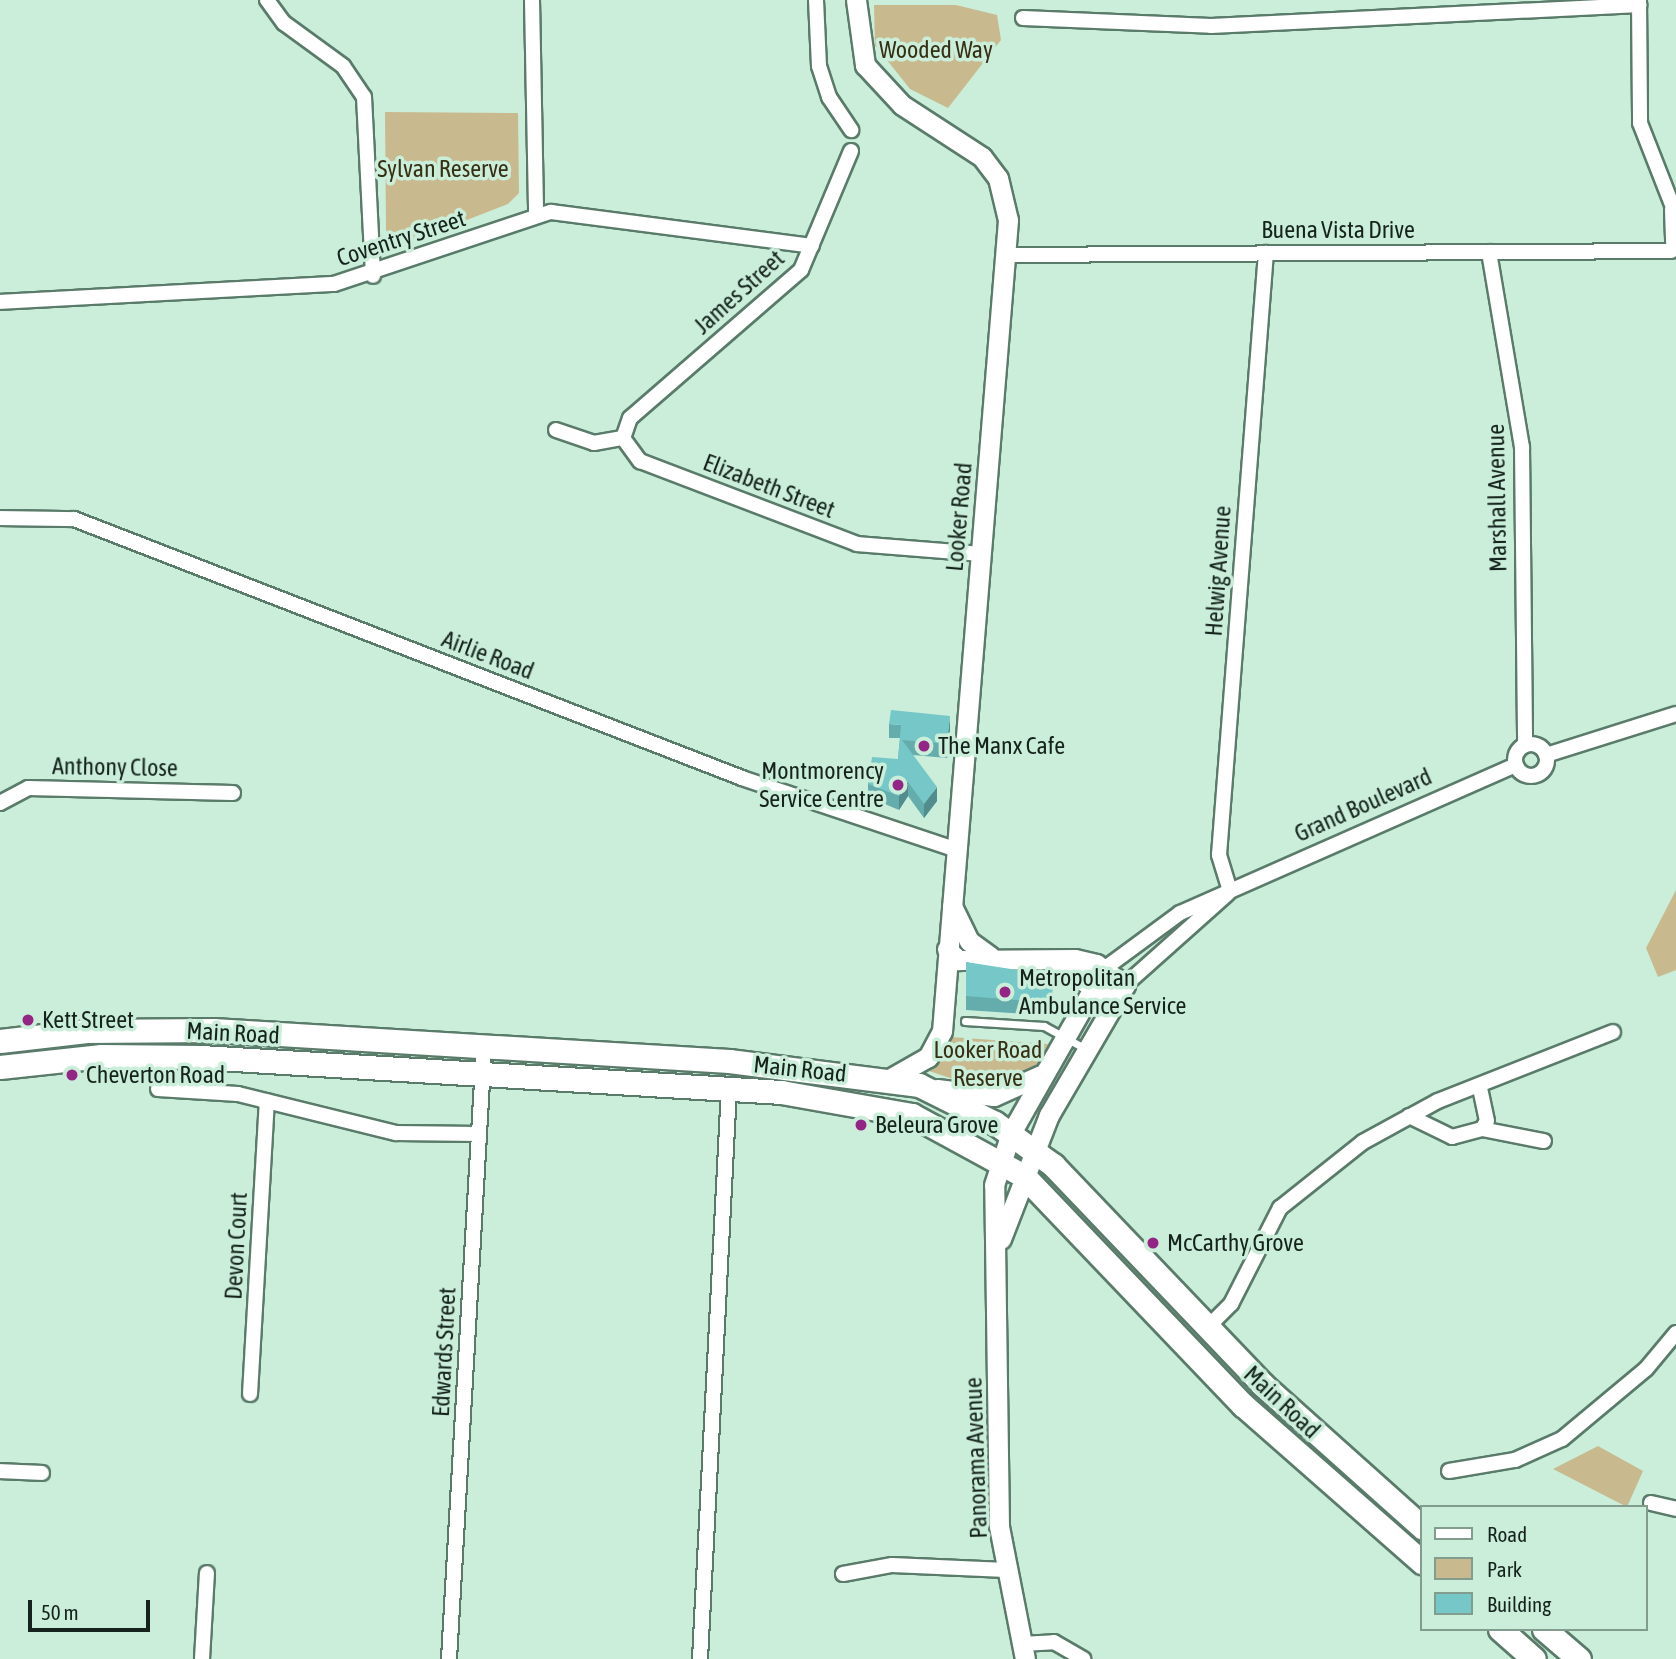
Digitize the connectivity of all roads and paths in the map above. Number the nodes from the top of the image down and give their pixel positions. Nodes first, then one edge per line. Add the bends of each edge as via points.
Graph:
1 (267, 0) edge
2 (532, 0) edge
3 (817, 0) edge
4 (856, 0) edge
5 (1639, 2) edge
6 (1023, 18) dead end
7 (851, 130) dead end
8 (851, 151) dead end
9 (1674, 213) edge
10 (536, 214) junction
11 (811, 246) junction
12 (1674, 248) edge
13 (1489, 252) junction
14 (1266, 253) junction
15 (1006, 255) junction
16 (373, 276) junction
17 (0, 302) edge
18 (556, 430) dead end
19 (623, 438) junction
20 (0, 518) edge
21 (981, 554) junction
22 (1676, 714) edge
23 (1525, 745) junction
24 (1546, 755) junction
25 (1516, 765) junction
26 (233, 793) dead end
27 (0, 803) edge
28 (957, 850) junction
29 (1230, 891) junction
30 (952, 906) junction
31 (947, 949) junction
32 (990, 956) junction
33 (1054, 964) junction
34 (1104, 969) junction
35 (1092, 986) junction
36 (1120, 992) junction
37 (965, 1021) dead end
38 (1613, 1032) dead end
39 (1063, 1036) junction
40 (0, 1041) edge
41 (484, 1047) junction
42 (1085, 1048) junction
43 (0, 1067) edge
44 (483, 1074) junction
45 (1042, 1074) junction
46 (891, 1078) junction
47 (919, 1085) junction
48 (1480, 1087) junction
49 (729, 1088) junction
50 (158, 1089) dead end
51 (267, 1101) junction
52 (1409, 1116) junction
53 (1482, 1129) junction
54 (1011, 1133) junction
55 (479, 1134) junction
56 (1544, 1141) dead end
57 (1034, 1150) junction
58 (1000, 1158) junction
59 (1024, 1177) junction
60 (998, 1254) junction
61 (1208, 1327) junction
62 (1676, 1333) edge
63 (250, 1394) dead end
64 (0, 1471) edge
65 (1449, 1471) dead end
66 (42, 1473) dead end
67 (1651, 1503) dead end
68 (1676, 1509) edge
69 (1420, 1525) edge
70 (1420, 1560) edge
71 (1006, 1570) junction
72 (207, 1573) dead end
73 (843, 1574) dead end
74 (1502, 1631) edge
75 (1546, 1631) edge
76 (1023, 1652) edge
77 (201, 1659) edge
78 (449, 1659) edge
79 (700, 1659) edge
80 (1084, 1659) edge
81 (1534, 1659) edge
82 (1579, 1659) edge

1 - 16 street via 284,23 343,66 364,97
2 - 10 street
3 - 7 street via 819,66 829,97
4 - 15 street, Looker Road via 865,65 881,88 982,157 998,178 1007,200
5 - 6 street via 1210,26
5 - 9 street via 1640,123
8 - 11 street, James Street
9 - 12 street
10 - 11 street, Coventry Street via 570,212
10 - 16 street, Coventry Street
11 - 19 street, James Street via 801,270 630,418
12 - 13 street, Buena Vista Drive
13 - 14 street, Buena Vista Drive
13 - 23 street, Marshall Avenue via 1522,447
14 - 15 street, Buena Vista Drive
14 - 29 street, Helwig Avenue via 1219,855
15 - 21 street, Looker Road
16 - 17 street, Coventry Street via 295,289
18 - 19 street via 594,443
19 - 21 street, Elizabeth Street via 639,461 857,544
20 - 28 street, Airlie Road via 74,519 742,778
21 - 28 street, Looker Road
22 - 24 street, Grand Boulevard
23 - 24 street via 1538,745
23 - 25 street
24 - 25 street, Grand Boulevard via 1536,775
25 - 29 street, Grand Boulevard
26 - 27 street, Anthony Close via 28,788
28 - 30 street, Looker Road
29 - 34 street, Grand Boulevard via 1155,927
29 - 36 street, Grand Boulevard
30 - 31 street, Looker Road
30 - 32 street via 969,941
31 - 32 street via 958,960
31 - 46 street, Looker Road via 937,1045 916,1067
32 - 33 street
33 - 34 street via 1075,959
33 - 35 street
34 - 35 street
34 - 36 street
35 - 36 street
35 - 39 street
36 - 42 street, Grand Boulevard
37 - 39 lane via 1044,1026
38 - 48 street
39 - 42 lane
39 - 45 street
40 - 41 main road, Main Road via 144,1029
41 - 44 street, Edwards Street
41 - 46 main road, Main Road
42 - 57 street, Grand Boulevard
43 - 44 main road, Main Road via 142,1055
44 - 49 main road, Main Road
44 - 55 street, Edwards Street
45 - 47 street via 994,1096
45 - 54 street
46 - 47 main road, Main Road
47 - 54 main road, Main Road
48 - 52 street
48 - 53 street via 1487,1121
49 - 58 main road, Main Road via 895,1109
49 - 79 street
50 - 51 street
51 - 55 street via 396,1133
51 - 63 street, Devon Court
52 - 53 street via 1452,1137
52 - 61 street via 1363,1142 1280,1208 1231,1304
53 - 56 street
54 - 57 main road, Main Road
54 - 58 street
55 - 78 street, Edwards Street
57 - 59 street, Panorama Avenue
57 - 61 main road, Main Road
58 - 59 main road, Main Road
58 - 60 street, Panorama Avenue via 993,1191
59 - 60 street, Panorama Avenue
59 - 70 main road, Main Road via 1243,1405
60 - 71 street, Panorama Avenue via 998,1494
61 - 69 main road, Main Road via 1262,1384
62 - 65 street via 1646,1369 1562,1439 1515,1460
64 - 66 street
67 - 68 street
71 - 73 street via 892,1565
71 - 76 street, Panorama Avenue
72 - 77 street
74 - 81 main road
75 - 82 main road
76 - 80 street via 1054,1642

